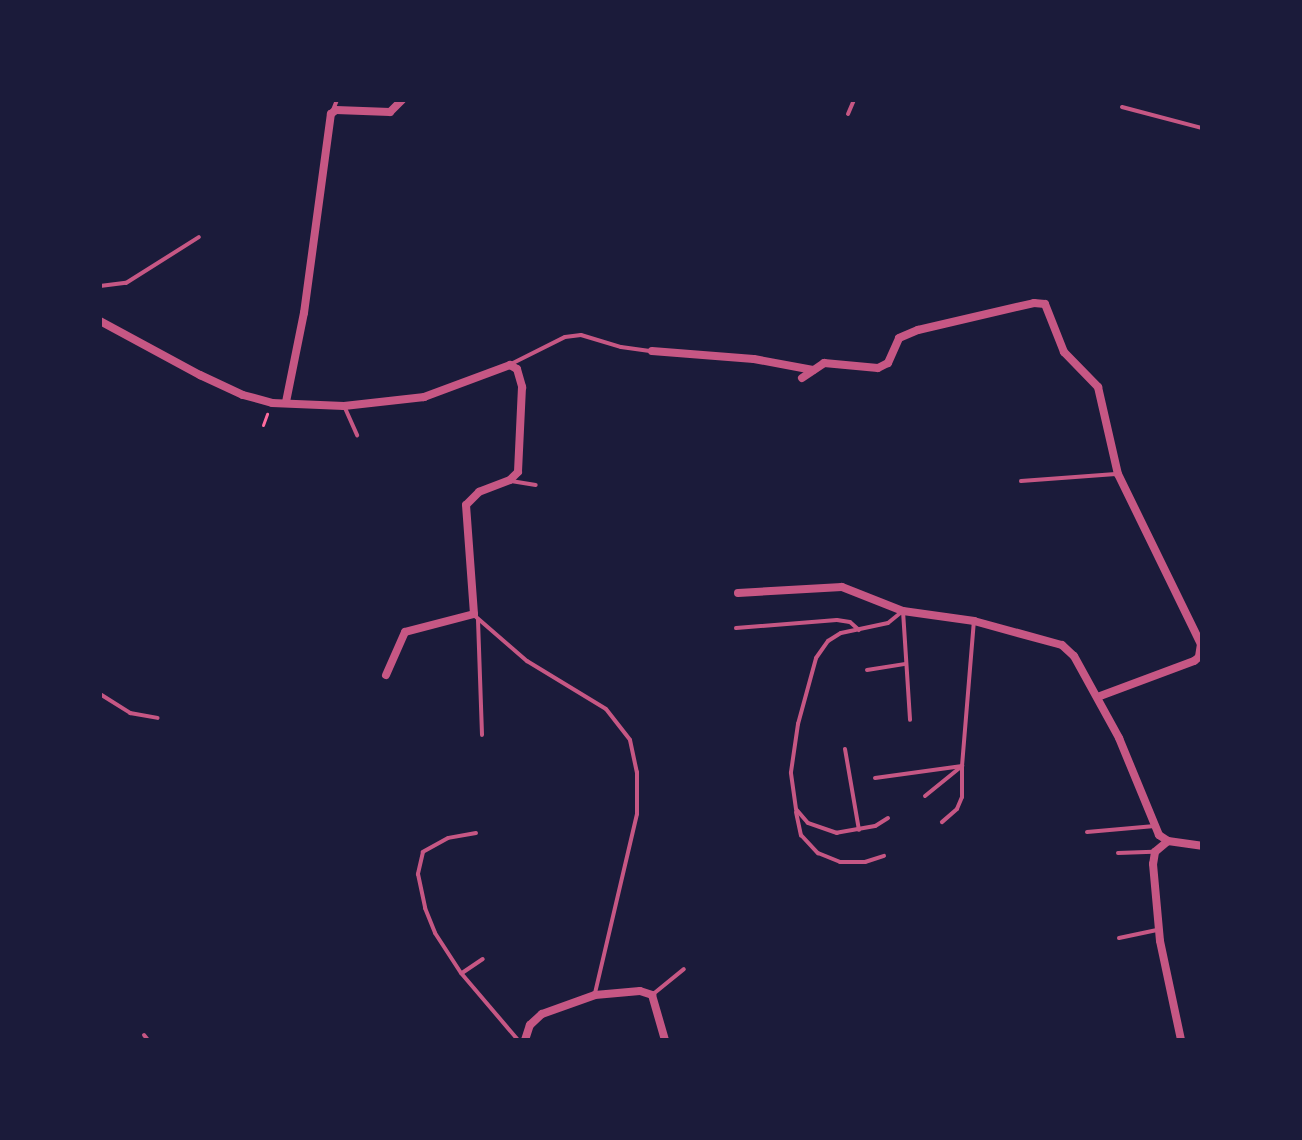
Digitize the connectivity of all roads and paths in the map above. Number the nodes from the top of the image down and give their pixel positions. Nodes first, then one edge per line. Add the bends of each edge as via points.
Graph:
1 (337, 100) edge
2 (402, 100) edge
3 (854, 100) edge
4 (1122, 107) dead end
5 (333, 112) junction
6 (848, 114) dead end
7 (1202, 128) edge
8 (199, 237) dead end
9 (100, 286) edge
10 (100, 321) edge
11 (652, 351) joint
12 (510, 365) junction
13 (813, 370) junction
14 (802, 378) dead end
15 (286, 402) junction
16 (344, 406) junction
17 (357, 435) dead end
18 (1118, 474) junction
19 (510, 480) junction
20 (1021, 481) dead end
21 (536, 485) dead end
22 (738, 593) dead end
23 (903, 611) junction
24 (476, 617) junction
25 (974, 621) junction
26 (736, 628) dead end
27 (859, 630) junction
28 (1199, 632) edge
29 (906, 664) junction
30 (867, 670) dead end
31 (386, 675) dead end
32 (100, 694) edge
33 (1097, 697) junction
34 (158, 718) dead end
35 (910, 720) dead end
36 (482, 735) dead end
37 (845, 749) dead end
38 (962, 766) junction
39 (875, 778) dead end
40 (925, 796) dead end
41 (796, 809) junction
42 (888, 818) dead end
43 (942, 822) dead end
44 (1155, 826) junction
45 (859, 830) junction
46 (1087, 832) dead end
47 (476, 833) dead end
48 (1168, 841) junction
49 (1202, 846) edge
50 (1155, 852) junction
51 (1118, 853) dead end
52 (884, 856) dead end
53 (1158, 930) junction
54 (1119, 938) dead end
55 (483, 959) dead end
56 (684, 969) dead end
57 (461, 973) junction
58 (595, 995) junction
59 (652, 995) junction
60 (144, 1035) dead end
61 (148, 1040) edge
62 (518, 1040) edge
63 (525, 1040) edge
64 (665, 1040) edge
65 (1181, 1040) edge

1 - 5 lane
2 - 5 street via 381,114
3 - 6 lane
4 - 7 lane
5 - 15 street
8 - 9 lane via 126,283
10 - 15 street via 243,395
11 - 12 lane via 581,335 565,337
11 - 13 street via 754,359
12 - 16 street via 434,394
12 - 19 street via 517,369 522,387 519,467
13 - 14 street
13 - 18 street via 824,363 878,368 888,363 899,338 918,330 1045,304 1064,352 1098,387
15 - 16 street
16 - 17 lane
18 - 20 lane
18 - 28 street
19 - 21 lane
19 - 24 street via 479,492 466,505
22 - 23 street via 842,587
23 - 25 street
23 - 27 lane via 888,623
23 - 29 lane
24 - 31 street via 405,632
24 - 36 lane
24 - 58 lane via 527,661 606,709 630,740 637,814
25 - 33 street via 1062,645
25 - 38 lane
26 - 27 lane via 837,620
27 - 41 lane via 828,641 810,670 791,772
28 - 33 street via 1201,651 1194,661
29 - 30 lane
29 - 35 lane
32 - 34 lane via 130,713
33 - 44 street
37 - 45 lane
38 - 39 lane
38 - 40 lane
38 - 43 lane via 962,797
41 - 45 lane via 822,829
41 - 52 lane via 801,835 818,853 840,862
42 - 45 lane
44 - 46 lane
44 - 48 street
47 - 57 lane via 436,843 419,860 425,908
48 - 49 street
48 - 50 street
50 - 51 lane
50 - 53 street
53 - 54 lane
53 - 65 street
55 - 57 lane
56 - 59 lane
57 - 62 lane
58 - 59 street
58 - 63 street via 535,1018
59 - 64 street
60 - 61 lane

